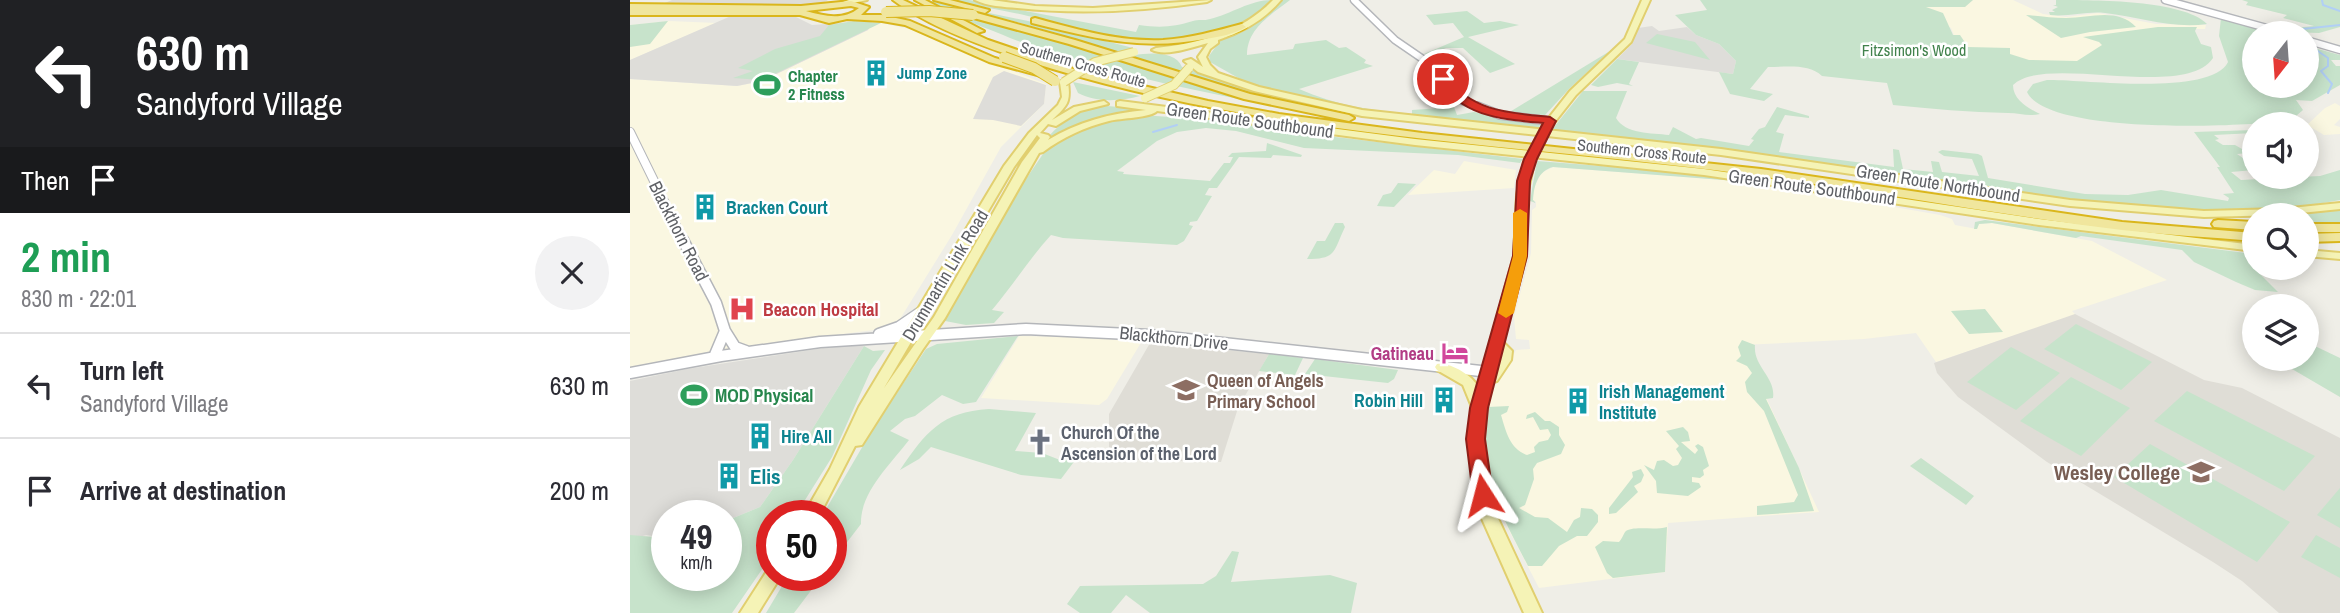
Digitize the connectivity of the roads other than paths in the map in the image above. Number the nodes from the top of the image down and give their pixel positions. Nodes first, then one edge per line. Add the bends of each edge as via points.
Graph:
1 (890, 0) edge
2 (897, 0) edge
3 (919, 0) edge
4 (938, 0) edge
5 (979, 0) edge
6 (1207, 0) edge
7 (1277, 0) edge
8 (1354, 0) edge
9 (1646, 0) edge
10 (2165, 0) edge
11 (865, 3) edge
12 (827, 7) junction
13 (630, 9) edge
14 (815, 17) junction
15 (849, 17) junction
16 (2242, 21) edge
17 (1245, 25) junction
18 (1077, 32) junction
19 (1203, 42) junction
20 (2319, 44) edge
21 (1152, 50) junction
22 (2340, 50) edge
23 (1188, 63) junction
24 (1062, 85) junction
25 (1247, 86) junction
26 (1104, 104) junction
27 (1120, 104) junction
28 (1216, 117) junction
29 (1549, 123) junction
30 (630, 132) edge
31 (1386, 132) junction
32 (1042, 135) junction
33 (1491, 136) junction
34 (1027, 162) junction
35 (2340, 206) edge
36 (2242, 225) edge
37 (2319, 228) edge
38 (2340, 228) edge
39 (2242, 236) edge
40 (2340, 237) edge
41 (2319, 238) edge
42 (2242, 247) edge
43 (2319, 254) edge
44 (2340, 256) edge
45 (926, 307) junction
46 (726, 331) junction
47 (918, 335) junction
48 (858, 339) junction
49 (750, 352) junction
50 (714, 357) junction
51 (1442, 367) junction
52 (630, 373) edge
53 (1488, 379) junction
54 (1479, 407) junction
55 (837, 470) joint
56 (820, 500) edge
57 (763, 591) edge
58 (749, 613) edge
59 (1533, 613) edge

1 - 24 highway, bridge via 950,35 1034,68
2 - 31 highway, Southern Cross Route via 985,43 1082,75 1263,115
3 - 33 highway, Southern Cross Route via 999,39 1147,83 1334,119
4 - 18 highway
5 - 6 main road via 1026,7 1087,8
7 - 17 main road
8 - 29 street via 1395,40 1430,64 1460,100 1492,114
9 - 29 main road via 1628,40
10 - 16 street
11 - 12 highway
11 - 15 highway
11 - 33 highway, bridge via 886,12 973,15 1034,30 1279,105
12 - 13 highway
12 - 14 highway
13 - 14 highway via 805,13
14 - 15 highway
15 - 31 highway via 907,23 973,53 1030,71 1271,118
17 - 18 highway via 1192,41 1156,44
17 - 19 main road
17 - 25 main road, Green Route Northbound via 1213,43 1202,57 1212,71
18 - 21 highway
19 - 21 main road
19 - 23 main road via 1189,52
20 - 22 street
21 - 23 main road, Green Route Northbound via 1178,54
21 - 24 main road, bridge via 1095,62
23 - 25 main road, Green Route Northbound
23 - 27 main road, bridge via 1174,85
24 - 26 main road via 1080,101
24 - 45 main road, Drummartin Link Road via 1066,97 1062,106 1009,166
25 - 35 main road, Green Route Northbound via 1395,118 1721,152 2099,207 2228,214
26 - 27 main road
26 - 32 main road, Drummartin Link Road via 1070,112
27 - 28 main road, Green Route Southbound
28 - 34 main road via 1153,112 1116,116 1060,136
28 - 42 main road, Green Route Southbound via 1704,172 2074,227
29 - 53 main road, bridge via 1529,162 1521,195 1520,256 1498,344 1506,351 1504,360
30 - 46 street, Blackthorn Road
31 - 39 highway, Southern Cross Route via 1664,160 2127,226
32 - 34 main road, Drummartin Link Road via 1045,137
32 - 47 main road, Drummartin Link Road via 935,315
33 - 36 highway, Southern Cross Route via 1847,175 2094,213
34 - 47 main road, Drummartin Link Road via 970,267
37 - 38 highway
40 - 41 highway
43 - 44 main road
45 - 47 main road, Drummartin Link Road
45 - 48 street, Blackthorn Drive via 900,327
46 - 49 street, Blackthorn Road via 735,347
46 - 50 street
47 - 48 street, Blackthorn Drive
47 - 51 street, Blackthorn Drive via 1026,329 1106,331
47 - 55 main road, Drummartin Link Road
48 - 49 street, Blackthorn Drive
49 - 50 street, Blackthorn Drive
50 - 52 street, Blackthorn Drive
51 - 53 street, Blackthorn Drive
51 - 54 main road via 1469,382
53 - 54 main road
54 - 59 main road via 1476,439 1487,512
55 - 56 main road, Drummartin Link Road
57 - 58 main road

